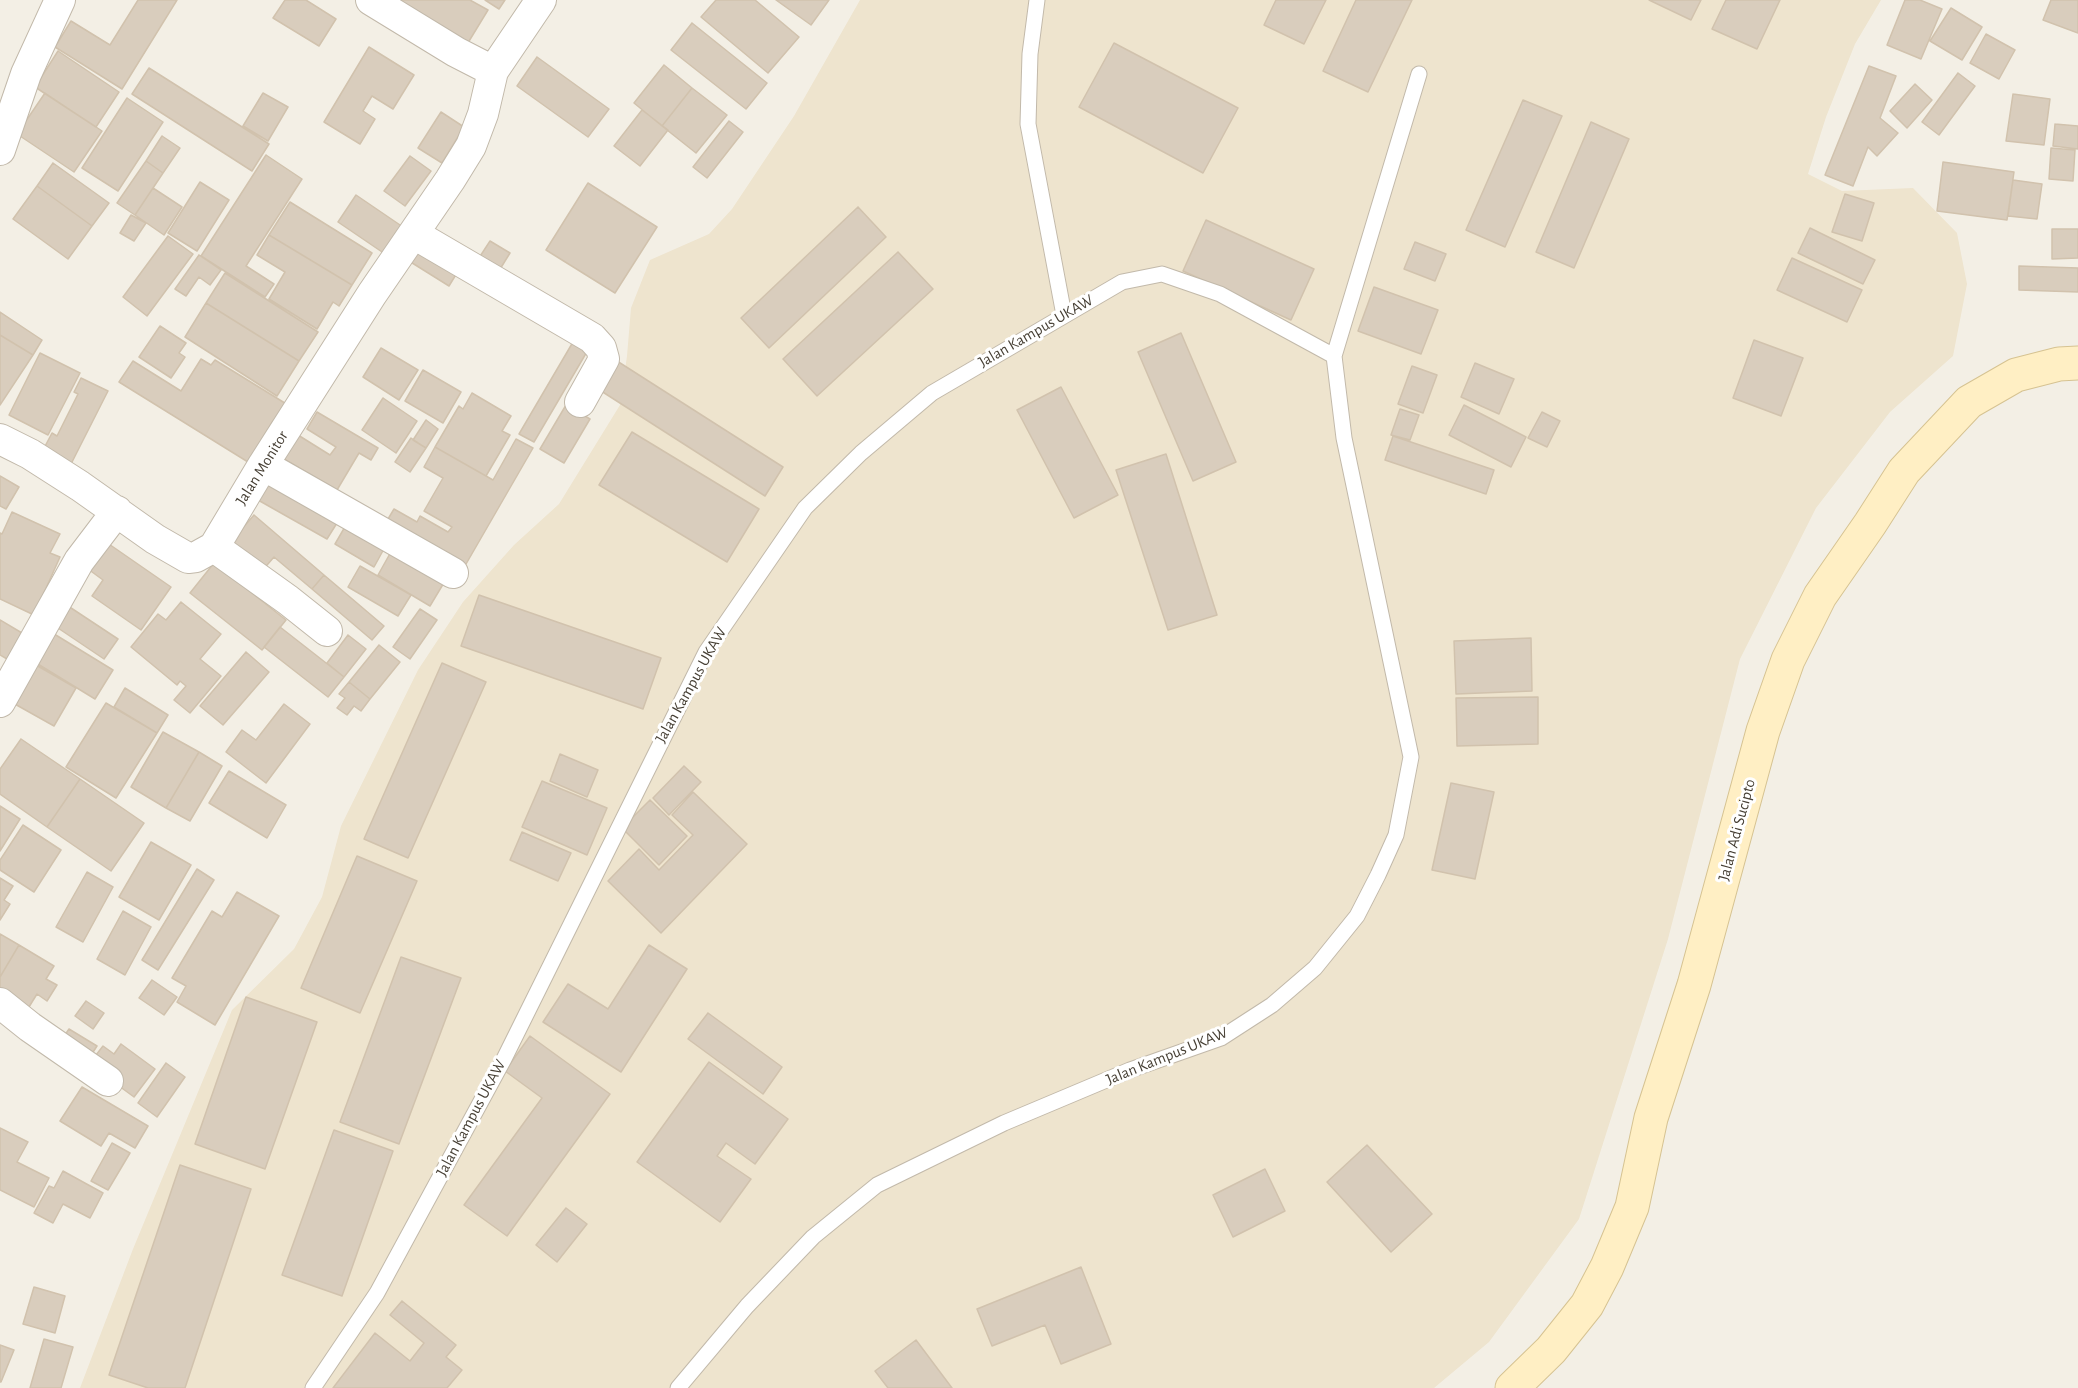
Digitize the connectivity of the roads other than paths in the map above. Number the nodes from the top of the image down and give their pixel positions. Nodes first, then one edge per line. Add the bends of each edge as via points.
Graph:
1 (60, 0) edge
2 (371, 0) edge
3 (541, 0) edge
4 (1037, 0) edge
5 (493, 71) junction
6 (1419, 74) dead end
7 (0, 150) edge
8 (414, 234) junction
9 (1064, 315) junction
10 (1334, 356) junction
11 (2078, 363) edge
12 (580, 402) dead end
13 (0, 439) edge
14 (263, 465) junction
15 (117, 511) junction
16 (214, 547) junction
17 (453, 573) dead end
18 (327, 631) dead end
19 (0, 702) edge
20 (0, 1003) edge
21 (108, 1081) dead end
22 (313, 1388) edge
23 (678, 1388) edge
24 (1512, 1388) edge

1 - 7 street via 26,74
2 - 5 street
3 - 5 street
4 - 9 lane via 1030,54 1028,124
5 - 8 street, Jalan Monitor via 471,146
6 - 10 lane, Jalan Kampus UKAW
8 - 12 street via 592,338 604,359
8 - 14 street, Jalan Monitor
9 - 10 lane, Jalan Kampus UKAW via 1122,282 1162,274 1220,294
9 - 22 lane, Jalan Kampus UKAW via 932,393 861,453 805,508 706,652 504,1059 377,1293
10 - 23 lane, Jalan Kampus UKAW via 1344,438 1411,757 1396,834 1357,916 1315,968 1272,1005 1221,1038 1130,1070 1004,1123 877,1185 813,1238 747,1306
11 - 24 main road, Jalan Adi Sucipto via 2016,375 1969,402 1904,471 1820,596 1788,660 1763,732 1694,985 1651,1118 1632,1207 1587,1305 1551,1350
13 - 15 street
14 - 16 street, Jalan Monitor
14 - 17 street
15 - 16 street via 188,558
15 - 19 street via 80,561
16 - 18 street
20 - 21 street

